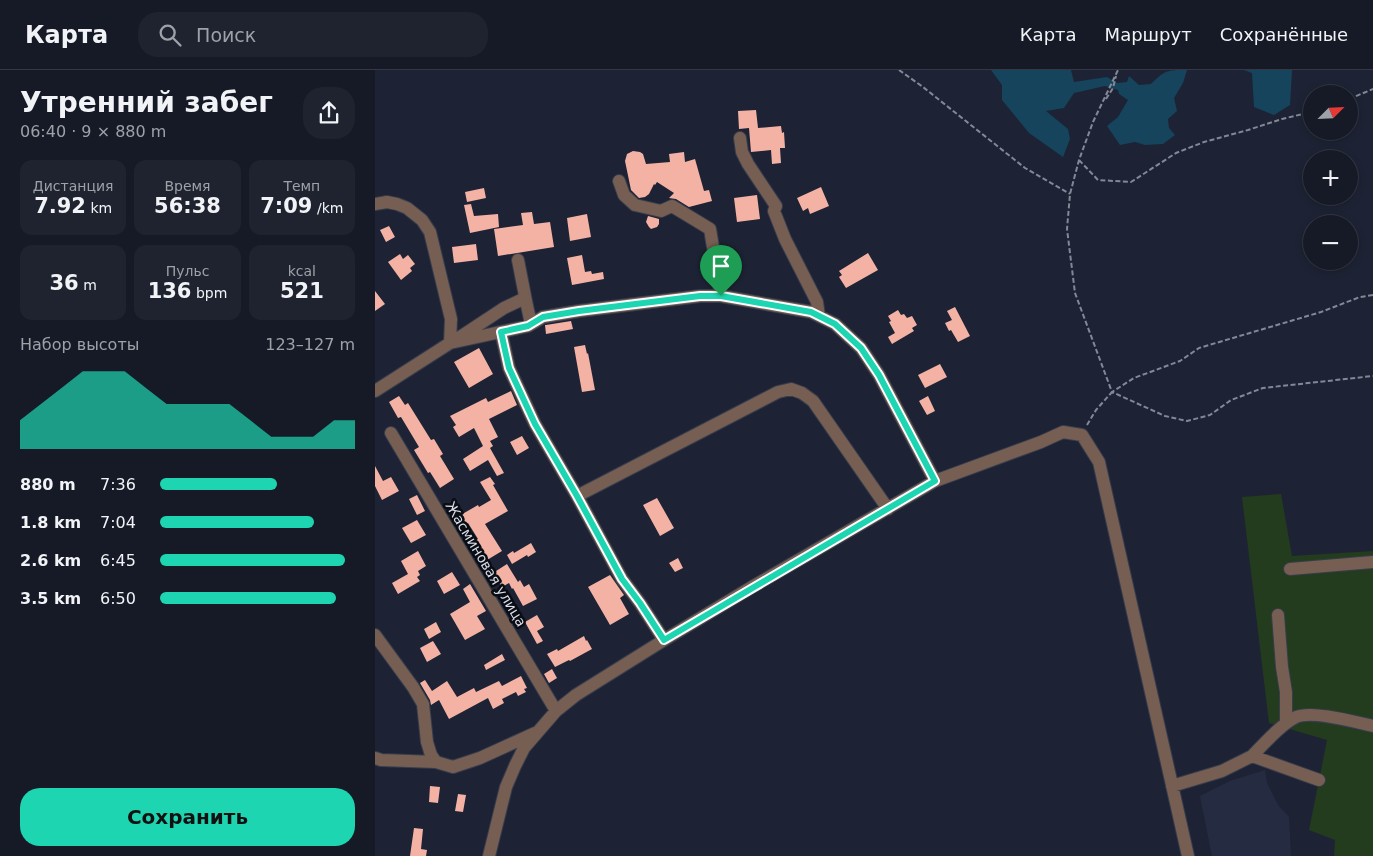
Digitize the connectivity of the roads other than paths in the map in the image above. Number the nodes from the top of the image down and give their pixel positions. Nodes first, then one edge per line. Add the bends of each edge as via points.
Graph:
1 (740, 138) dead end
2 (619, 182) dead end
3 (375, 204) edge
4 (518, 260) dead end
5 (721, 296) junction
6 (526, 301) junction
7 (819, 316) junction
8 (531, 324) junction
9 (501, 332) junction
10 (451, 342) junction
11 (375, 391) edge
12 (391, 433) dead end
13 (935, 481) junction
14 (577, 496) junction
15 (888, 508) junction
16 (1373, 562) edge
17 (1290, 569) dead end
18 (1278, 615) dead end
19 (375, 635) edge
20 (664, 640) junction
21 (556, 711) junction
22 (1286, 723) junction
23 (1373, 726) edge
24 (537, 732) junction
25 (1252, 756) junction
26 (375, 758) edge
27 (436, 762) junction
28 (1319, 780) dead end
29 (1172, 786) junction
30 (489, 856) edge
31 (1188, 856) edge

1 - 7 street via 748,164 777,206 774,211 817,302
2 - 5 street via 623,195 635,205 661,211 672,206 710,229
3 - 10 street via 387,202 407,208 422,220 430,232 451,319
4 - 6 street
5 - 7 street
5 - 8 street via 579,311 543,317
6 - 8 street
6 - 10 street via 514,303
7 - 13 street via 835,324 861,348 879,375
8 - 9 street
9 - 10 street
9 - 14 street via 509,368 535,424
10 - 11 street
12 - 21 street, Жасминовая улица
13 - 15 street
13 - 29 street via 1063,432 1081,434 1099,462
14 - 15 street via 778,392 791,389 813,402
14 - 20 street via 622,579
15 - 20 street
16 - 17 street
18 - 22 street via 1287,692
19 - 27 street via 423,704 427,742
20 - 21 street
21 - 24 street
22 - 23 street via 1298,716 1314,714
22 - 25 street
24 - 27 street via 453,768
24 - 30 street via 524,748 506,787
25 - 28 street
25 - 29 street via 1222,771
26 - 27 street
29 - 31 street

